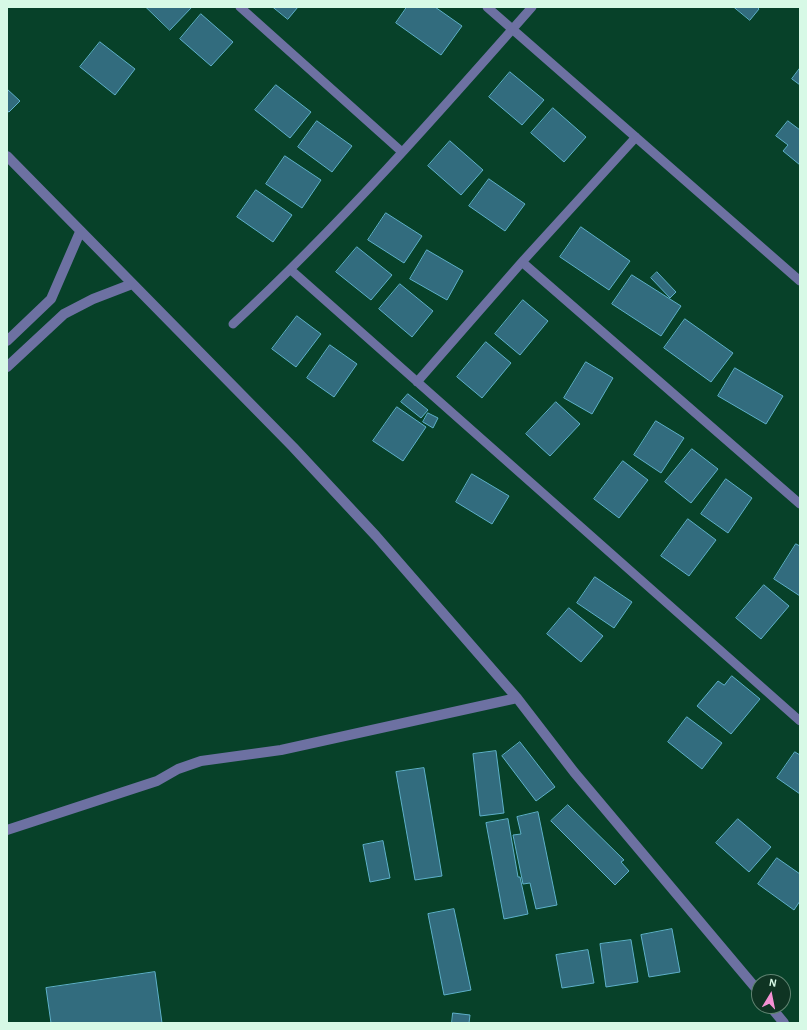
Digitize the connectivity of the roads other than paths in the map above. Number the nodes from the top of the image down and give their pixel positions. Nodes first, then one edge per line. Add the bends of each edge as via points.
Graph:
1 (240, 7) edge
2 (487, 7) edge
3 (532, 7) edge
4 (513, 29) junction
5 (636, 137) junction
6 (402, 152) junction
7 (7, 156) edge
8 (80, 232) junction
9 (522, 262) junction
10 (291, 270) junction
11 (800, 281) edge
12 (132, 284) junction
13 (233, 324) dead end
14 (7, 341) edge
15 (7, 367) edge
16 (417, 382) junction
17 (800, 504) edge
18 (518, 698) junction
19 (800, 721) edge
20 (7, 830) edge
21 (751, 982) edge
22 (777, 1014) edge
23 (784, 1023) edge

1 - 6 lane
2 - 4 lane
3 - 4 lane
4 - 5 lane
4 - 6 lane
5 - 9 lane
5 - 11 lane
6 - 10 lane
7 - 8 street
8 - 12 street
8 - 14 street via 51,299
9 - 16 lane
9 - 17 lane
10 - 13 lane
10 - 16 lane
12 - 15 street via 93,299 64,314
12 - 18 street via 293,447 376,536
16 - 19 lane
18 - 20 street via 281,750 201,761 178,769 157,781
18 - 21 street via 574,772
22 - 23 street

